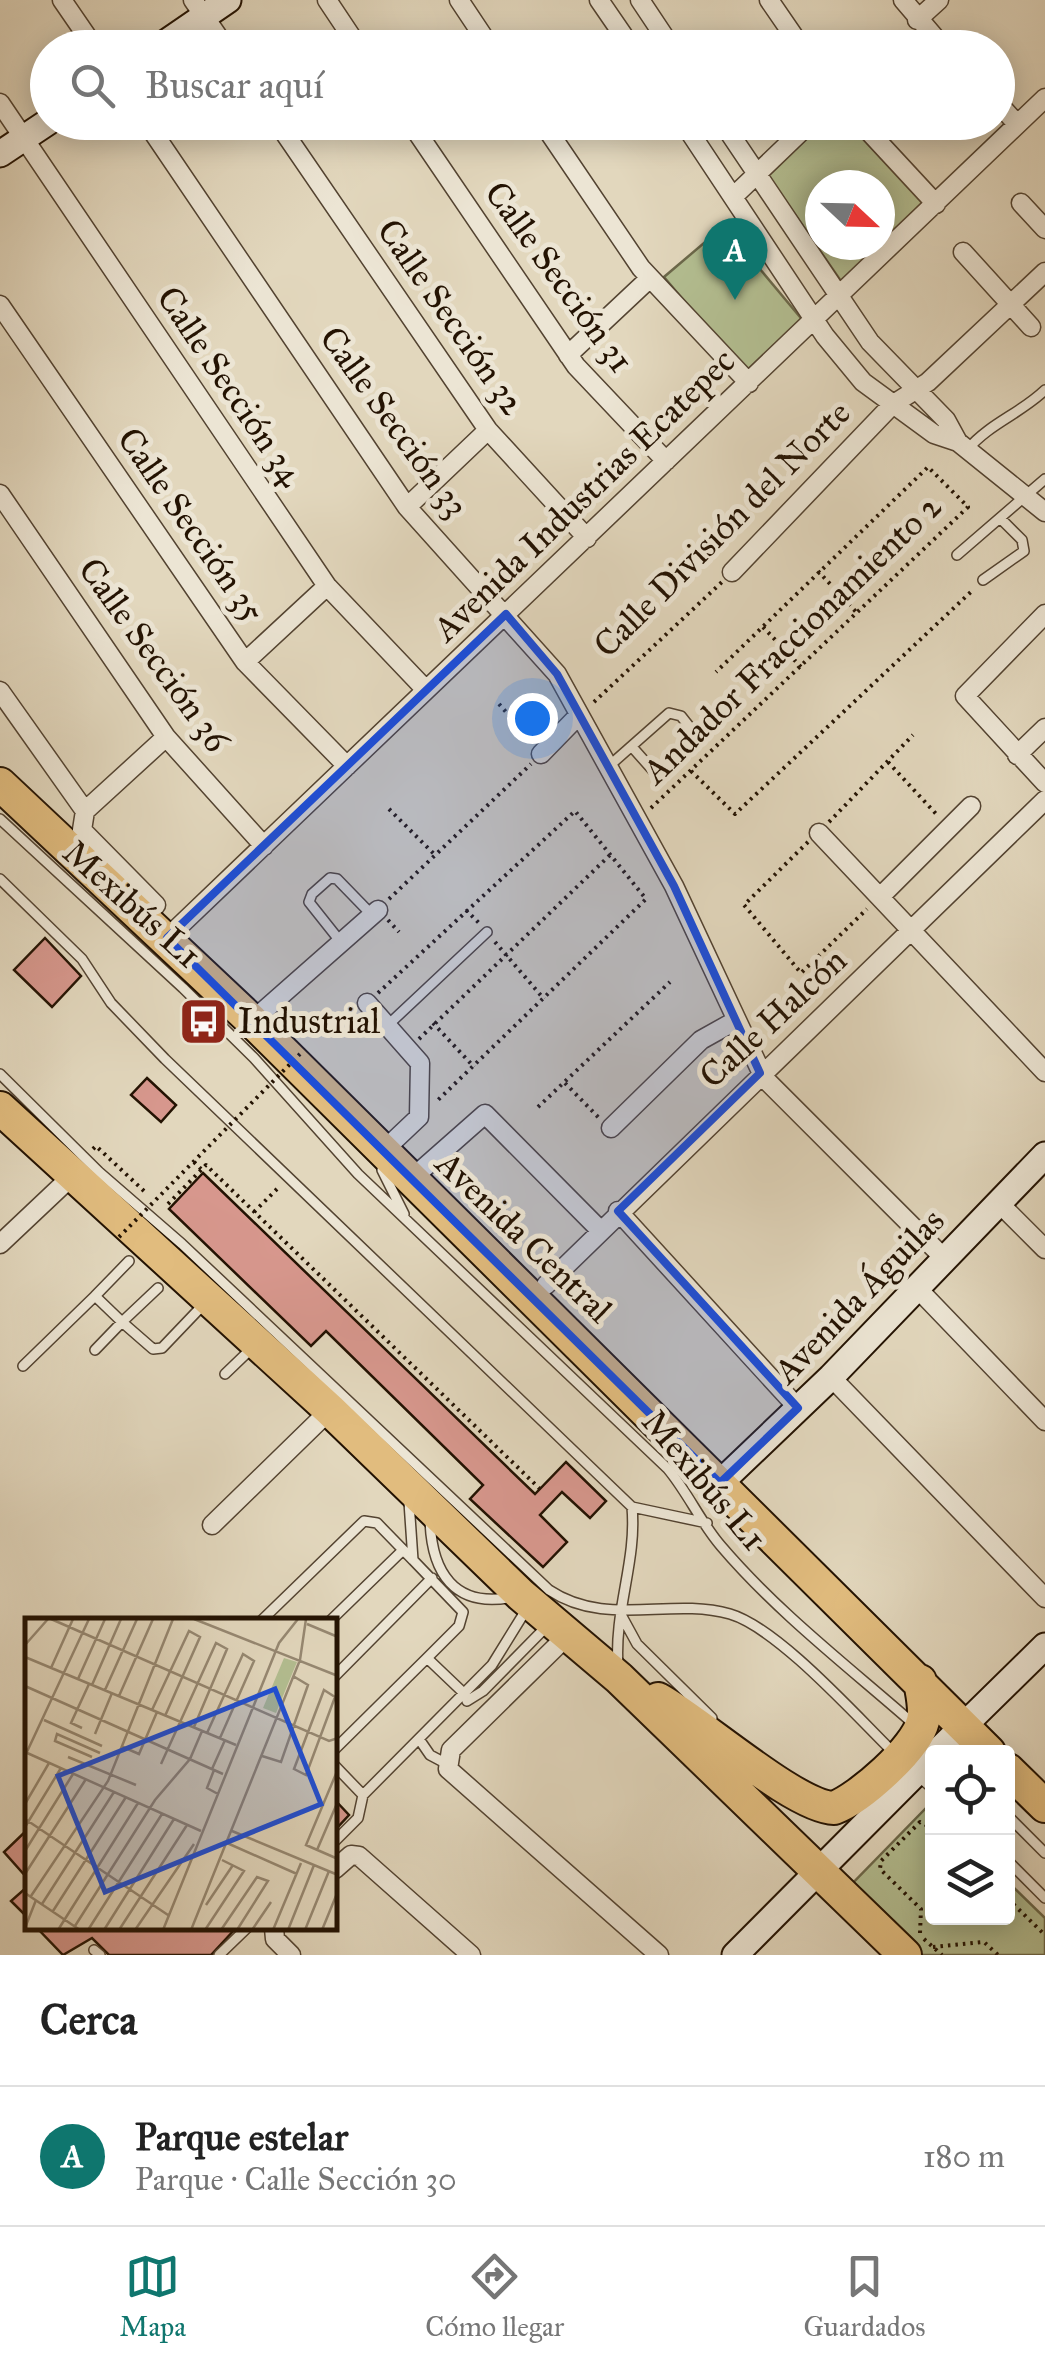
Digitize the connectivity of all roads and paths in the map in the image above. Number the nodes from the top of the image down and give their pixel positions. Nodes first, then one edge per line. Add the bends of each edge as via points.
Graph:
1 (62, 0) edge
2 (228, 0) edge
3 (327, 0) edge
4 (459, 0) edge
5 (599, 0) edge
6 (640, 0) edge
7 (769, 0) edge
8 (904, 0) edge
9 (939, 0) edge
10 (199, 8) edge
11 (918, 20) junction
12 (82, 30) edge
13 (176, 30) edge
14 (214, 30) edge
15 (347, 30) edge
16 (480, 30) edge
17 (620, 30) edge
18 (660, 30) edge
19 (790, 30) edge
20 (927, 30) edge
21 (1045, 98) edge
22 (0, 103) edge
23 (1015, 121) edge
24 (1018, 124) junction
25 (1015, 127) edge
26 (30, 134) edge
27 (24, 138) junction
28 (158, 140) edge
29 (289, 140) edge
30 (422, 140) edge
31 (554, 140) edge
32 (695, 140) edge
33 (734, 140) edge
34 (793, 140) edge
35 (877, 140) edge
36 (1002, 140) edge
37 (0, 154) edge
38 (756, 174) junction
39 (734, 196) junction
40 (1021, 203) dead end
41 (936, 204) junction
42 (1045, 229) edge
43 (963, 252) dead end
44 (1045, 272) edge
45 (650, 278) junction
46 (839, 297) junction
47 (0, 305) edge
48 (1010, 305) junction
49 (815, 321) junction
50 (1031, 327) dead end
51 (568, 355) junction
52 (748, 383) junction
53 (915, 390) junction
54 (1045, 390) edge
55 (892, 405) junction
56 (488, 430) junction
57 (963, 446) junction
58 (666, 461) junction
59 (1045, 479) edge
60 (0, 494) edge
61 (1027, 497) junction
62 (407, 507) junction
63 (1045, 512) edge
64 (1001, 519) junction
65 (587, 538) junction
66 (957, 554) dead end
67 (818, 571) junction
68 (732, 572) joint
69 (983, 580) joint
70 (327, 586) junction
71 (506, 614) junction
72 (858, 614) junction
73 (1045, 614) edge
74 (762, 626) junction
75 (245, 662) junction
76 (800, 667) junction
77 (716, 672) dead end
78 (426, 690) junction
79 (0, 691) edge
80 (499, 704) dead end
81 (578, 716) junction
82 (1045, 728) edge
83 (166, 738) junction
84 (632, 748) junction
85 (541, 754) junction
86 (1016, 754) junction
87 (888, 762) dead end
88 (347, 766) junction
89 (606, 768) junction
90 (690, 771) junction
91 (1045, 783) edge
92 (0, 784) edge
93 (1045, 800) edge
94 (971, 806) dead end
95 (651, 808) dead end
96 (389, 809) dead end
97 (85, 812) junction
98 (0, 819) edge
99 (949, 827) junction
100 (819, 832) dead end
101 (264, 846) junction
102 (434, 855) junction
103 (610, 856) junction
104 (0, 879) edge
105 (880, 897) junction
106 (744, 904) dead end
107 (156, 905) dead end
108 (466, 910) junction
109 (375, 912) junction
110 (487, 932) junction
111 (911, 934) junction
112 (167, 938) junction
113 (340, 941) junction
114 (506, 956) junction
115 (670, 982) dead end
116 (544, 999) junction
117 (367, 1003) joint
118 (252, 1021) junction
119 (735, 1021) junction
120 (434, 1022) junction
121 (388, 1025) junction
122 (410, 1048) junction
123 (300, 1054) dead end
124 (474, 1067) junction
125 (1045, 1072) edge
126 (760, 1073) junction
127 (0, 1074) edge
128 (566, 1083) junction
129 (538, 1107) dead end
130 (0, 1108) edge
131 (419, 1116) junction
132 (611, 1128) joint
133 (376, 1148) junction
134 (1045, 1154) edge
135 (194, 1162) junction
136 (202, 1170) junction
137 (72, 1177) junction
138 (288, 1178) junction
139 (410, 1182) junction
140 (999, 1202) junction
141 (168, 1204) dead end
142 (618, 1211) junction
143 (254, 1212) junction
144 (408, 1221) junction
145 (600, 1230) junction
146 (119, 1237) dead end
147 (0, 1244) edge
148 (1045, 1249) edge
149 (944, 1259) junction
150 (129, 1261) dead end
151 (546, 1285) dead end
152 (158, 1288) dead end
153 (917, 1288) junction
154 (95, 1296) junction
155 (210, 1298) junction
156 (122, 1322) junction
157 (258, 1343) junction
158 (95, 1350) dead end
159 (24, 1366) dead end
160 (226, 1374) dead end
161 (831, 1377) junction
162 (798, 1408) junction
163 (330, 1410) junction
164 (1045, 1420) edge
165 (720, 1484) junction
166 (540, 1488) dead end
167 (419, 1500) junction
168 (632, 1506) junction
169 (707, 1523) junction
170 (212, 1525) dead end
171 (403, 1550) junction
172 (413, 1560) junction
173 (432, 1578) junction
174 (1045, 1598) edge
175 (619, 1611) junction
176 (542, 1614) junction
177 (264, 1618) edge
178 (333, 1618) edge
179 (1045, 1646) edge
180 (427, 1658) junction
181 (338, 1673) edge
182 (619, 1678) junction
183 (467, 1696) junction
184 (418, 1740) junction
185 (730, 1745) junction
186 (930, 1745) edge
187 (940, 1745) edge
188 (338, 1746) edge
189 (925, 1748) edge
190 (925, 1750) edge
191 (925, 1757) edge
192 (925, 1760) edge
193 (447, 1764) junction
194 (338, 1769) edge
195 (1015, 1777) edge
196 (363, 1794) junction
197 (1045, 1806) edge
198 (1015, 1823) edge
199 (925, 1824) edge
200 (338, 1838) edge
201 (1045, 1853) edge
202 (338, 1867) edge
203 (1015, 1868) edge
204 (817, 1870) junction
205 (1045, 1898) edge
206 (1015, 1907) edge
207 (245, 1930) edge
208 (275, 1930) edge
209 (1045, 1935) edge
210 (919, 1945) edge
211 (219, 1955) edge
212 (291, 1955) edge
213 (471, 1955) edge
214 (659, 1955) edge
215 (735, 1955) edge
216 (998, 1955) edge

1 - 12 street
2 - 10 street
3 - 15 street
4 - 16 street
5 - 17 street
6 - 18 street
7 - 19 street
8 - 11 street
9 - 11 street
10 - 13 street
10 - 14 street
11 - 20 street
21 - 24 street, Avenida Industrias Ecatepec
22 - 27 street, Calle Sección 34
23 - 24 street
24 - 25 street, Avenida Industrias Ecatepec
26 - 27 street
27 - 37 street
27 - 70 street, Calle Sección 34
28 - 62 street, Calle Sección 33
29 - 56 street, Calle Sección 32
30 - 51 street, Calle Sección 31
31 - 45 street
32 - 39 street
33 - 38 street
34 - 38 street
35 - 41 street
36 - 41 street, Avenida Industrias Ecatepec
38 - 39 street
38 - 46 street
39 - 49 street
40 - 42 street
41 - 46 street, Avenida Industrias Ecatepec
43 - 48 street
44 - 48 street, Calle División del Norte
45 - 51 street
45 - 52 street
46 - 49 street, Avenida Industrias Ecatepec
46 - 53 street
47 - 75 street, Calle Sección 35
48 - 50 street
48 - 53 street, Calle División del Norte
49 - 52 street, Avenida Industrias Ecatepec
49 - 55 street via 852,370
51 - 58 street, Calle Sección 31
52 - 58 street, Avenida Industrias Ecatepec
53 - 55 street, Calle División del Norte
53 - 57 street
54 - 57 lane
55 - 57 street
55 - 68 street, Calle División del Norte
56 - 62 street
56 - 65 street, Calle Sección 32
57 - 61 street
58 - 65 street, Avenida Industrias Ecatepec
59 - 61 lane
60 - 83 street, Calle Sección 36
61 - 63 street
61 - 64 lane
62 - 71 street, Calle Sección 33
64 - 66 lane
64 - 69 lane via 1024,551
65 - 71 street, Avenida Industrias Ecatepec
67 - 72 path
67 - 72 path, Andador Fraccionamiento 2 via 928,467 968,506
67 - 74 path
68 - 81 path, Calle División del Norte
69 - 90 path via 734,814
70 - 75 street
70 - 78 street, Calle Sección 34
71 - 78 street, Avenida Industrias Ecatepec
71 - 81 street, Calle Sección 33 via 548,662
72 - 76 path, Andador Fraccionamiento 2
73 - 86 street via 966,694
74 - 76 path
74 - 77 path
75 - 88 street, Calle Sección 35
76 - 90 path, Andador Fraccionamiento 2
78 - 88 street, Avenida Industrias Ecatepec
79 - 97 street
80 - 85 path
81 - 85 street
81 - 89 street, Calle Sección 33
82 - 86 street
83 - 97 street
83 - 101 street, Calle Sección 36
84 - 84 lane via 672,712 696,736 657,775
84 - 89 lane
85 - 102 path
86 - 91 street
87 - 99 path
88 - 101 street, Avenida Industrias Ecatepec
89 - 119 street, Calle Sección 33 via 674,886
90 - 95 path, Andador Fraccionamiento 2
92 - 112 highway, Avenida Central
93 - 111 street, Calle Halcón
94 - 99 street
96 - 102 path
97 - 107 street via 82,830
98 - 144 lane, Mexibús L1 via 242,1046 318,1134
99 - 105 street
100 - 105 street
101 - 112 street, Avenida Industrias Ecatepec
102 - 109 path
103 - 108 path via 575,811
103 - 114 path
103 - 116 path via 646,899
104 - 138 lane via 82,959 111,1002
105 - 106 path via 800,972
105 - 111 street
108 - 110 path
108 - 117 path
109 - 113 street
109 - 113 lane via 330,878 309,902
110 - 114 path
110 - 121 lane
111 - 125 street
111 - 126 street, Calle Halcón
112 - 118 highway, Avenida Central
113 - 118 street
114 - 116 path
114 - 120 path
115 - 128 path
116 - 124 path
117 - 121 street
118 - 133 highway, Avenida Central
119 - 126 street, Calle Sección 33
119 - 132 street via 701,1040
120 - 122 path
120 - 124 path
121 - 122 street
122 - 131 street via 420,1062
123 - 135 path, bridge
124 - 131 path
126 - 142 street, Calle Halcón
126 - 149 street, Calle Sección 33
127 - 175 lane via 550,1590 577,1605
128 - 129 path
128 - 132 path
130 - 137 highway
131 - 133 street
133 - 139 highway, Avenida Central
133 - 144 lane
134 - 140 street, Avenida Águilas
135 - 136 path, bridge
135 - 146 path, bridge
136 - 141 path
136 - 143 path via 206,1165
137 - 147 street
137 - 155 highway
138 - 143 path
138 - 168 lane
139 - 145 street via 486,1114
139 - 165 highway, Avenida Central
140 - 148 street
140 - 149 street, Avenida Águilas
142 - 145 street, Calle Halcón
142 - 162 street
143 - 166 path
144 - 169 lane, Mexibús L1 via 668,1469
145 - 151 street, Calle Halcón
149 - 153 street, Avenida Águilas
150 - 154 lane
152 - 156 lane
153 - 161 street, Avenida Águilas
153 - 164 street
154 - 156 lane
154 - 159 lane
155 - 156 lane via 159,1349
155 - 157 highway
156 - 158 lane
157 - 160 lane
157 - 163 highway
161 - 162 street, Avenida Águilas
161 - 174 street
162 - 165 street, Avenida Águilas
163 - 167 highway
163 - 170 street
165 - 186 highway, Avenida Central via 920,1681
167 - 172 lane
167 - 176 highway
168 - 169 lane
168 - 175 lane
169 - 189 lane, Mexibús L1 via 770,1597
171 - 172 lane
171 - 177 lane via 377,1523 364,1521
171 - 178 lane
172 - 173 lane
173 - 180 lane via 464,1616
173 - 181 lane
175 - 182 lane
175 - 185 lane via 637,1644
175 - 190 lane via 702,1609 748,1622
176 - 182 highway
176 - 183 lane
176 - 183 lane
176 - 193 street
179 - 187 street
180 - 183 lane
180 - 188 lane
182 - 185 highway
182 - 204 highway
183 - 184 lane
184 - 193 lane
184 - 196 lane
185 - 191 highway via 820,1808 845,1803
192 - 204 street
193 - 214 street
194 - 196 lane
195 - 197 highway
196 - 200 lane via 358,1818
198 - 201 lane
199 - 210 path via 912,1826 880,1868 921,1909
202 - 213 street via 354,1854
203 - 205 lane
204 - 210 highway
204 - 215 street
206 - 209 path
207 - 211 lane
208 - 212 street
210 - 216 path via 984,1942

